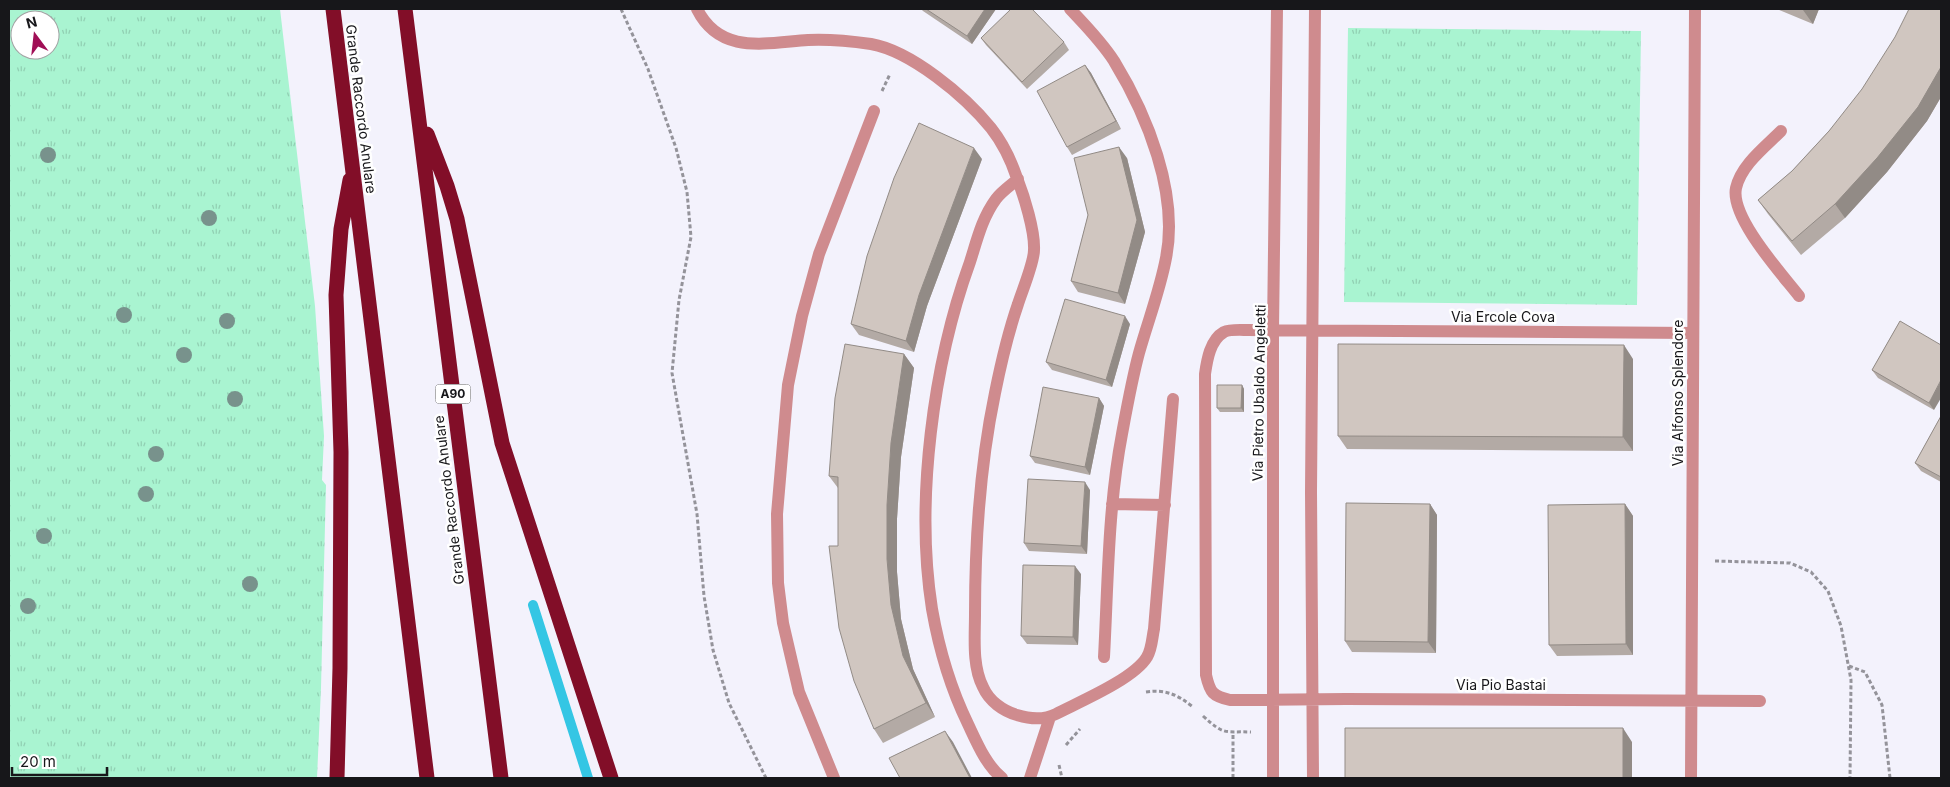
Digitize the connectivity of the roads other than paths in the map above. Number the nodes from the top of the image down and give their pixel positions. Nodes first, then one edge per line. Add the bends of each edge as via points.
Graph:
1 (333, 9) edge
2 (405, 9) edge
3 (697, 9) edge
4 (1070, 9) edge
5 (1277, 9) edge
6 (1315, 9) edge
7 (1696, 9) edge
8 (874, 111) road end
9 (419, 112) junction
10 (1781, 131) dead end
11 (353, 169) junction
12 (1018, 178) junction
13 (1799, 296) dead end
14 (1273, 330) junction
15 (1313, 330) junction
16 (1693, 333) junction
17 (1173, 399) dead end
18 (1112, 504) junction
19 (1165, 505) junction
20 (1104, 657) dead end
21 (1312, 698) junction
22 (1274, 699) junction
23 (1691, 701) junction
24 (1760, 701) dead end
25 (1050, 717) junction
26 (337, 778) edge
27 (427, 778) edge
28 (501, 778) edge
29 (611, 778) edge
30 (834, 778) edge
31 (1002, 778) edge
32 (1030, 778) edge
33 (1273, 778) edge
34 (1313, 778) edge
35 (1691, 778) edge

1 - 11 highway, Grande Raccordo Anulare
2 - 9 highway, Grande Raccordo Anulare / A90
3 - 12 street via 712,31 730,40 746,43 838,40 874,44 899,53 962,97 990,128
4 - 18 street via 1113,60 1134,99 1150,131 1168,204 1167,257 1128,399
5 - 14 street, Via Pietro Ubaldo Angeletti
6 - 15 street
7 - 16 street, Via Alfonso Splendore
8 - 30 street via 819,254 802,316 788,385 777,514 778,584 783,623 799,692
9 - 28 highway, Grande Raccordo Anulare / A90
9 - 29 highway via 457,219 502,444
10 - 13 street via 1742,175 1736,188 1736,200 1747,227
11 - 26 highway via 341,229 336,295 341,452
11 - 27 highway, Grande Raccordo Anulare
12 - 25 street via 1035,251 1009,331 993,402 978,516 976,649 982,686 994,702 1025,718
12 - 31 street via 996,198 982,223 956,300 938,388 926,511 932,607 944,660 959,706 974,737 988,762
14 - 15 street, Via Ercole Cova
14 - 22 street, Via Pietro Ubaldo Angeletti
14 - 22 street, Via Pio Bastai via 1225,331 1215,342 1207,361 1205,664 1208,684 1217,697 1230,700
15 - 16 street, Via Ercole Cova
15 - 21 street
16 - 23 street, Via Alfonso Splendore
17 - 19 street
18 - 19 street
18 - 20 street
19 - 25 street via 1154,629 1146,658 1117,682
21 - 22 street, Via Pio Bastai
21 - 23 street, Via Pio Bastai
21 - 34 street
22 - 33 street, Via Pietro Ubaldo Angeletti
23 - 24 street, Via Pio Bastai
23 - 35 street, Via Alfonso Splendore
25 - 32 street

